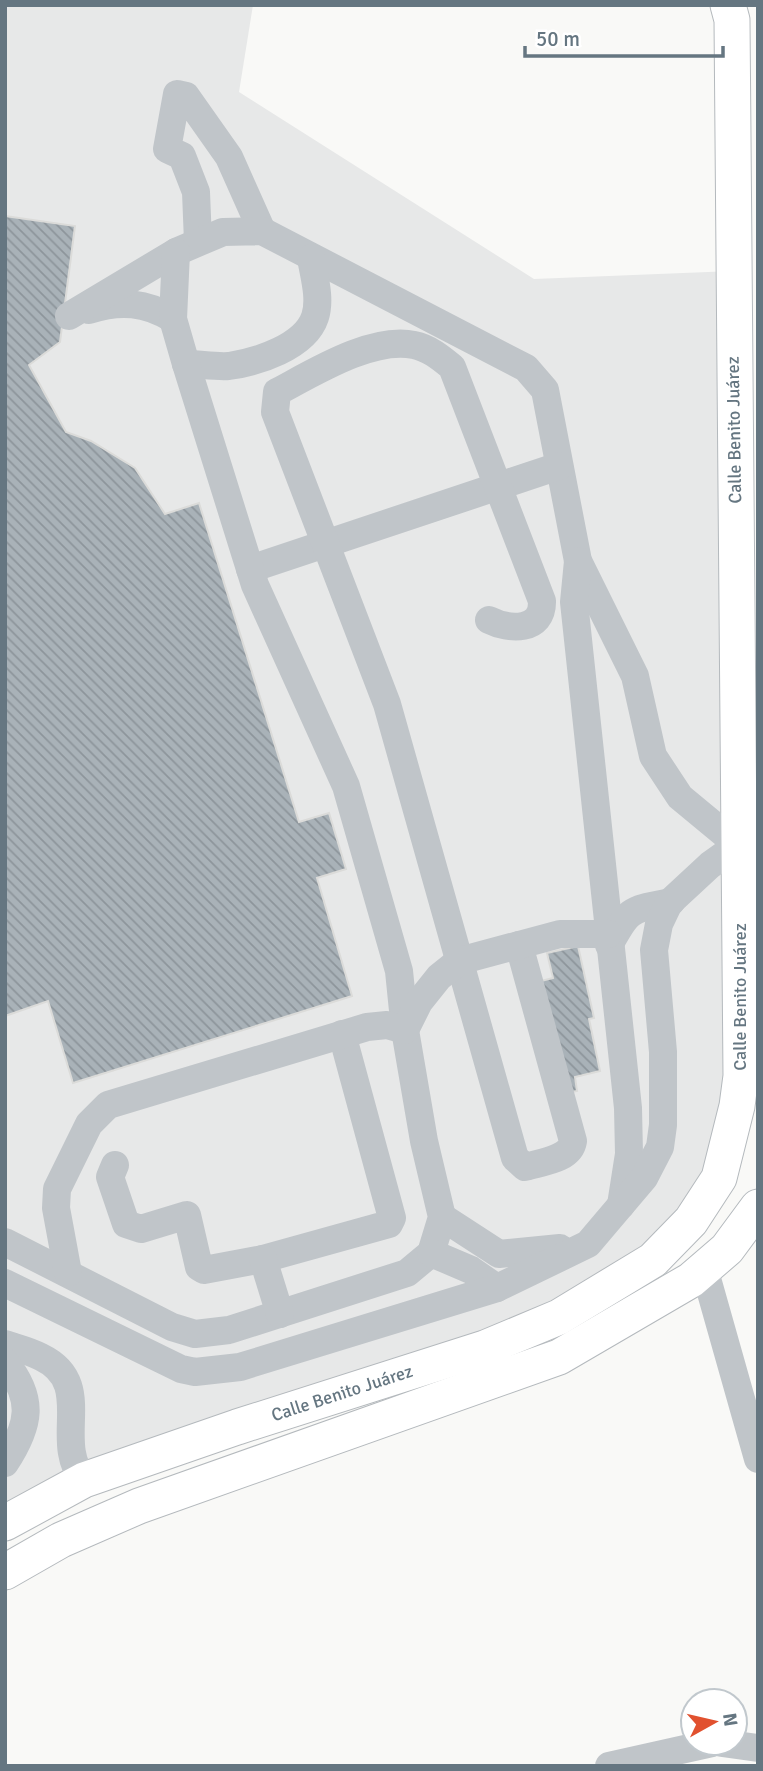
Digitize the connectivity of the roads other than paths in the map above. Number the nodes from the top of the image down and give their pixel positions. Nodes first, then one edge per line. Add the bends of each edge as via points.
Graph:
1 (728, 5) edge
2 (262, 231) junction
3 (187, 247) junction
4 (311, 258) junction
5 (173, 320) junction
6 (745, 334) edge
7 (186, 364) junction
8 (559, 466) junction
9 (499, 485) junction
10 (325, 543) junction
11 (578, 561) junction
12 (250, 569) junction
13 (489, 620) dead end
14 (748, 845) edge
15 (671, 902) junction
16 (608, 939) junction
17 (519, 945) junction
18 (459, 961) junction
19 (405, 1030) junction
20 (342, 1034) junction
21 (115, 1165) dead end
22 (621, 1205) junction
23 (442, 1217) junction
24 (754, 1219) edge
25 (5, 1242) edge
26 (588, 1244) junction
27 (432, 1253) junction
28 (263, 1259) junction
29 (704, 1268) junction
30 (68, 1273) junction
31 (5, 1283) edge
32 (496, 1288) junction
33 (280, 1314) junction
34 (5, 1344) edge
35 (5, 1362) edge
36 (758, 1459) edge
37 (5, 1463) edge
38 (84, 1480) junction
39 (5, 1523) edge
40 (5, 1572) edge
41 (679, 1750) edge
42 (610, 1766) edge

1 - 6 main road, Calle Benito Juárez
2 - 3 street via 223,232
2 - 3 street via 229,157 186,96 177,94 167,147 181,156 196,192
2 - 4 street
3 - 5 street
3 - 5 street via 69,316 108,304 153,307
4 - 7 street via 317,302 308,331 275,353 229,366
4 - 8 street via 526,368 545,390
5 - 7 street
6 - 14 main road, Calle Benito Juárez
7 - 12 street
8 - 9 street
8 - 11 street
9 - 10 street
9 - 10 street via 452,367 414,345 384,344 276,392 275,412
9 - 13 street via 542,611 533,623 517,628
10 - 12 street
10 - 18 street via 387,704
11 - 14 street via 635,676 653,756 680,797
11 - 16 street via 574,602
12 - 19 street via 346,786 399,971
14 - 15 street via 710,865
14 - 38 main road, Calle Benito Juárez via 737,1106 719,1178 691,1221 653,1260 559,1317 485,1348
15 - 16 street via 635,909
15 - 22 street via 659,924 654,950 663,1052 660,1147 644,1178
16 - 17 street via 571,933
16 - 22 street via 628,1108 629,1154
17 - 18 street
17 - 18 street via 573,1142 565,1155 525,1167 515,1158
18 - 19 street via 419,1002
19 - 20 street via 387,1025
19 - 23 street
20 - 28 street via 392,1222
20 - 30 street via 108,1105 98,1113 57,1189
21 - 28 street via 110,1177 123,1219 130,1227 141,1229 187,1215 201,1269
22 - 26 street
23 - 26 street via 499,1254
23 - 27 street
24 - 29 main road, Calle Benito Juárez
25 - 30 street
26 - 32 street
27 - 32 street via 471,1270
27 - 33 street via 407,1273
28 - 33 street
29 - 36 street
29 - 40 main road, Calle Benito Juárez via 559,1357 139,1506 61,1540
30 - 33 street via 195,1335
31 - 32 street via 160,1361 195,1372 240,1367
34 - 38 street via 43,1357 66,1377 73,1404 69,1449 73,1468
35 - 37 street via 20,1380 27,1403 20,1440
38 - 39 main road, Calle Benito Juárez
41 - 42 street

